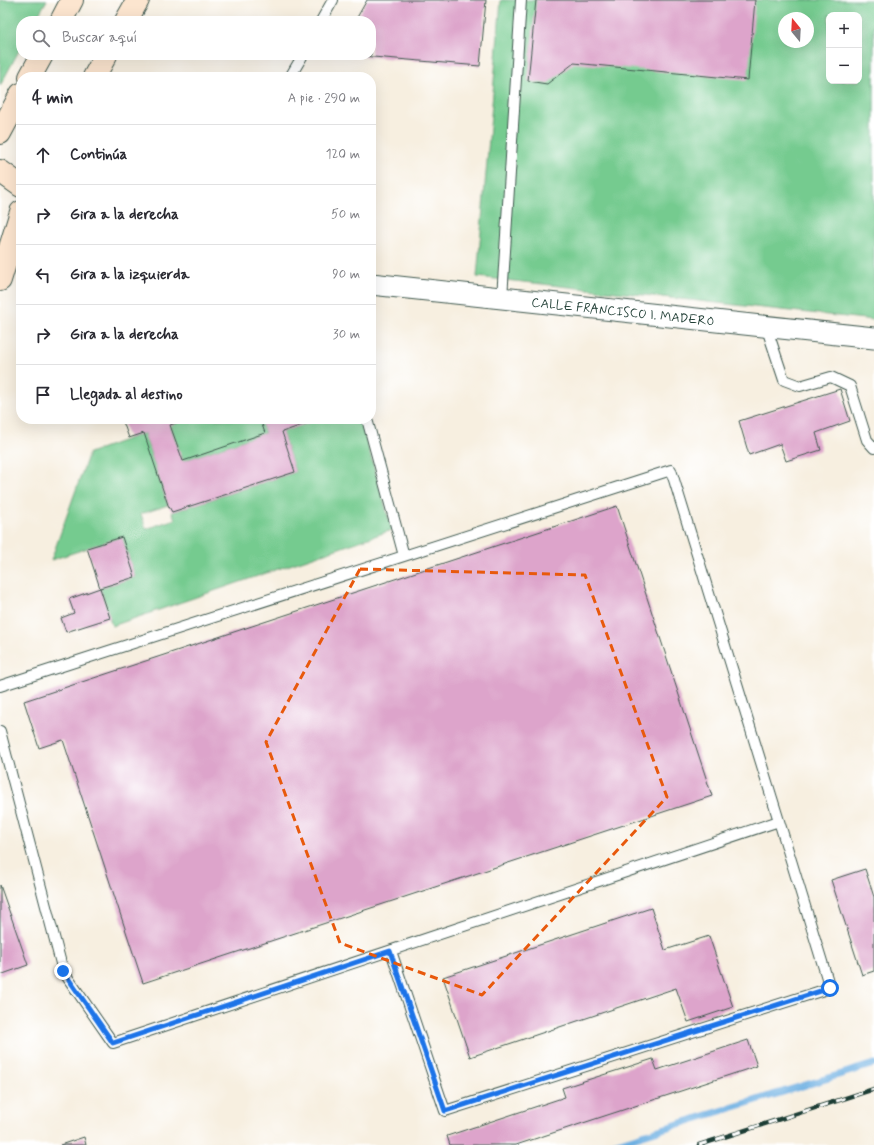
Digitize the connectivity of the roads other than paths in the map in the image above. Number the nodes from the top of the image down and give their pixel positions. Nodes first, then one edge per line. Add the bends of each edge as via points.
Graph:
1 (72, 0) edge
2 (138, 0) edge
3 (333, 0) edge
4 (522, 0) edge
5 (64, 16) edge
6 (129, 16) edge
7 (324, 16) edge
8 (39, 60) edge
9 (103, 60) edge
10 (300, 60) edge
11 (33, 72) edge
12 (97, 72) edge
13 (293, 72) edge
14 (16, 103) edge
15 (0, 133) edge
16 (0, 171) edge
17 (16, 182) edge
18 (16, 246) edge
19 (0, 280) edge
20 (376, 285) edge
21 (502, 298) junction
22 (766, 326) junction
23 (874, 338) edge
24 (368, 424) edge
25 (874, 448) edge
26 (404, 556) junction
27 (0, 686) edge
28 (0, 732) edge
29 (779, 821) junction
30 (390, 951) junction

1 - 5 street
2 - 6 street
3 - 7 lane
4 - 21 lane
8 - 11 street
9 - 12 street
10 - 13 lane
14 - 15 street
16 - 17 street
18 - 19 street
20 - 21 street, CALLE FRANCISCO I. MADERO
21 - 22 street, CALLE FRANCISCO I. MADERO
22 - 23 street, CALLE FRANCISCO I. MADERO
22 - 25 lane via 784,380 800,386 831,377 850,386 867,440
24 - 26 lane
26 - 27 lane
26 - 29 lane via 671,470
28 - 30 lane via 63,971 113,1043
29 - 30 lane
29 - 30 lane via 830,988 445,1111

